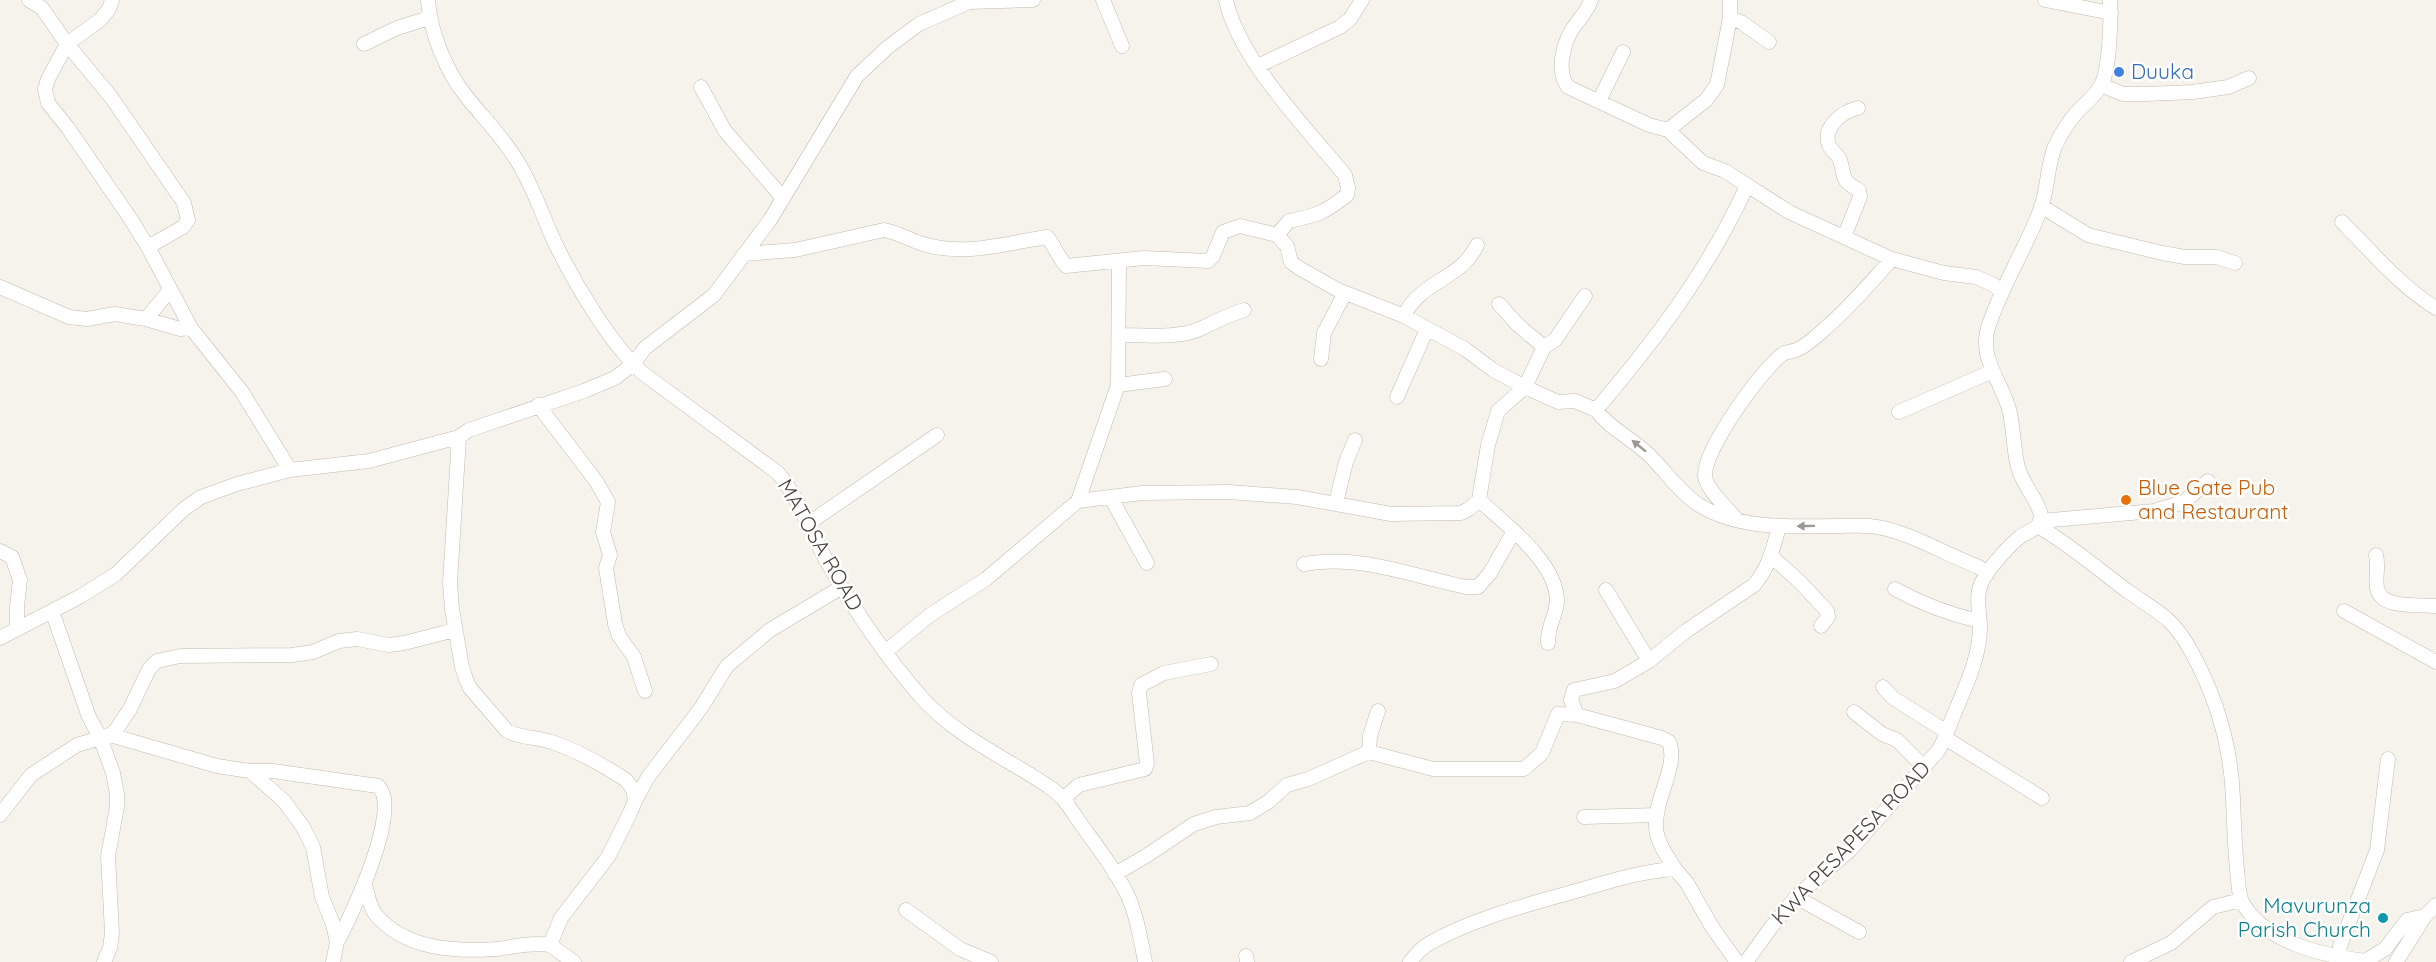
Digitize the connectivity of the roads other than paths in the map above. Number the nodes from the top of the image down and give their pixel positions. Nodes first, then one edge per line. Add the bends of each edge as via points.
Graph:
1 (29, 0) edge
2 (112, 0) edge
3 (428, 0) edge
4 (1033, 0) edge
5 (1103, 0) edge
6 (1226, 0) edge
7 (1362, 0) edge
8 (1591, 0) edge
9 (1730, 0) edge
10 (2045, 0) edge
11 (968, 1) edge
12 (2110, 7) edge
13 (429, 18) junction
14 (1730, 18) junction
15 (1769, 42) dead end
16 (67, 44) junction
17 (364, 44) dead end
18 (1122, 46) dead end
19 (1623, 52) dead end
20 (1258, 66) junction
21 (2249, 78) dead end
22 (2101, 85) junction
23 (701, 87) dead end
24 (1599, 101) junction
25 (1858, 108) dead end
26 (1668, 130) junction
27 (1747, 186) junction
28 (783, 198) junction
29 (2041, 206) junction
30 (2342, 222) dead end
31 (1277, 235) junction
32 (1844, 237) junction
33 (1477, 245) dead end
34 (148, 247) junction
35 (744, 254) junction
36 (1892, 259) junction
37 (1119, 262) junction
38 (2235, 264) dead end
39 (0, 287) edge
40 (170, 290) junction
41 (1345, 293) junction
42 (2002, 293) junction
43 (1585, 296) dead end
44 (1499, 304) dead end
45 (2436, 308) edge
46 (1244, 310) dead end
47 (1404, 316) junction
48 (146, 319) junction
49 (191, 328) junction
50 (1427, 329) junction
51 (1119, 335) junction
52 (1544, 347) junction
53 (1321, 359) dead end
54 (633, 364) junction
55 (1993, 371) junction
56 (1165, 379) dead end
57 (1118, 385) junction
58 (1525, 387) junction
59 (1397, 397) dead end
60 (538, 405) junction
61 (1899, 412) dead end
62 (1600, 415) junction
63 (937, 435) dead end
64 (459, 436) junction
65 (1355, 440) dead end
66 (290, 470) junction
67 (2208, 481) dead end
68 (1111, 498) junction
69 (1479, 500) junction
70 (1078, 501) junction
71 (1336, 503) junction
72 (1738, 521) junction
73 (809, 523) junction
74 (2039, 524) junction
75 (1779, 527) junction
76 (1514, 531) junction
77 (0, 551) edge
78 (2376, 555) dead end
79 (1771, 556) junction
80 (1147, 563) dead end
81 (1304, 564) dead end
82 (1987, 574) junction
83 (842, 587) junction
84 (1895, 589) dead end
85 (1606, 590) dead end
86 (2436, 606) edge
87 (52, 611) junction
88 (2344, 611) dead end
89 (1979, 621) junction
90 (1821, 626) dead end
91 (17, 628) junction
92 (455, 630) junction
93 (0, 638) edge
94 (1548, 643) dead end
95 (885, 652) junction
96 (1649, 661) junction
97 (2436, 662) edge
98 (1211, 664) dead end
99 (1883, 687) dead end
100 (645, 691) dead end
101 (1378, 711) dead end
102 (1854, 712) dead end
103 (1577, 716) junction
104 (1946, 735) junction
105 (105, 736) junction
106 (1369, 752) junction
107 (2388, 759) dead end
108 (1924, 767) junction
109 (250, 771) junction
110 (2042, 798) dead end
111 (1063, 799) junction
112 (635, 801) junction
113 (0, 814) edge
114 (1657, 815) junction
115 (1584, 817) dead end
116 (1674, 869) junction
117 (1115, 874) junction
118 (365, 885) junction
119 (1796, 897) junction
120 (2241, 900) junction
121 (2436, 905) edge
122 (906, 910) dead end
123 (2425, 916) junction
124 (1859, 932) dead end
125 (337, 942) junction
126 (550, 945) junction
127 (2339, 956) junction
128 (2365, 961) edge
129 (104, 962) edge
130 (333, 962) edge
131 (574, 962) edge
132 (991, 962) edge
133 (1145, 962) edge
134 (1410, 962) edge
135 (1737, 962) edge
136 (1746, 962) edge
137 (2131, 962) edge
138 (2396, 962) edge

1 - 16 street via 42,8
2 - 16 street via 100,20
3 - 13 street, MATOSA ROAD
4 - 11 street
5 - 18 street
6 - 20 street via 1239,37
7 - 20 street via 1340,27
8 - 24 street via 1571,31 1562,57 1563,80 1574,90
9 - 14 street
10 - 12 street
11 - 28 street via 920,24 857,76
12 - 22 street
13 - 17 street
13 - 54 street, MATOSA ROAD via 464,94 511,150 569,270
14 - 15 street
14 - 26 street via 1717,85 1706,100
16 - 34 street via 48,79 48,103
16 - 34 street via 111,97 187,210 188,220 183,226
19 - 24 street
20 - 31 street via 1345,175 1348,192 1320,213 1286,223
21 - 22 street via 2228,87 2193,92 2122,94
22 - 29 street via 2061,135 2048,168
23 - 28 street via 725,131
24 - 26 street
25 - 32 street via 1847,110 1831,126 1828,135 1828,144 1840,158 1844,180 1859,190 1860,197
26 - 27 street via 1703,163 1725,171
27 - 32 street via 1789,212
27 - 62 street via 1681,304
28 - 35 street
29 - 38 street via 2088,235 2186,257 2217,256
29 - 42 street
30 - 45 street via 2397,278
31 - 37 street via 1233,227 1220,235 1208,261 1144,258
31 - 41 street via 1294,265
32 - 36 street
33 - 47 street via 1472,257 1410,303
34 - 40 street
35 - 37 street via 795,250 884,230 924,244 976,250 1047,237 1066,266
35 - 54 street via 714,295 645,348
36 - 42 street via 1976,277
36 - 72 street via 1856,301 1826,328 1796,350 1784,352 1769,367 1718,440 1705,477
37 - 51 street
39 - 48 street via 69,317 87,319 115,314
40 - 48 street
40 - 49 street
41 - 47 street
41 - 53 street via 1324,333
42 - 55 street via 1985,341
43 - 52 street via 1555,340
44 - 52 street
46 - 51 street via 1202,329 1175,334
47 - 50 street
48 - 49 street via 180,329
49 - 66 street via 242,392
50 - 58 street
50 - 59 street
51 - 57 street
52 - 58 street
54 - 60 street via 615,378
54 - 73 street, MATOSA ROAD via 778,472 794,492
55 - 61 street
55 - 74 street via 2008,408 2017,466 2038,507
56 - 57 street
57 - 70 street
58 - 62 street via 1558,402 1575,401
58 - 69 street via 1504,403 1493,421
60 - 64 street
60 - 100 street via 608,502 603,532 610,555 606,568 615,624 634,657
72 -> 62 street via 1698,504 1647,453
63 - 73 street
64 - 66 street via 384,458
64 - 92 street via 450,583
65 - 71 street
66 - 87 street via 237,484 192,502 116,574
67 - 74 street via 2184,502 2154,512
68 - 70 street
68 - 71 street via 1142,493 1229,492
68 - 80 street
69 - 71 street via 1461,513 1436,514 1391,514
69 - 76 street
70 - 95 street via 986,579 930,615
72 - 75 street
73 - 83 street, MATOSA ROAD
74 - 82 street, KWA PESAPESA ROAD via 2018,538
74 - 120 street via 2171,621 2192,653 2215,705 2227,745
75 - 79 street
82 -> 75 street via 1895,531 1864,526
76 - 81 street via 1479,587 1466,588 1352,561
76 - 94 street via 1542,562 1556,590 1557,605
77 - 91 street via 12,557 20,580
78 - 86 street via 2380,597 2388,602
79 - 90 street via 1827,611 1828,617
79 - 96 street via 1754,585
82 - 89 street, KWA PESAPESA ROAD via 1978,592
83 - 95 street, MATOSA ROAD
83 - 112 street via 770,630 727,666
84 - 89 street via 1925,605
85 - 96 street
87 - 91 street
87 - 105 street via 89,717
88 - 97 street
89 - 104 street, KWA PESAPESA ROAD via 1975,660
91 - 93 street
92 - 105 street via 389,645 357,639 292,655 180,656 157,661 122,722
92 - 112 street via 470,688 507,731 550,741 604,766 626,780
95 - 111 street, MATOSA ROAD via 935,711
96 - 103 street via 1615,681 1574,690 1571,700
98 - 111 street via 1164,673 1141,685 1145,769 1079,785
99 - 104 street
101 - 106 street
102 - 108 street via 1882,734 1897,740
103 - 106 street via 1556,716 1542,753 1518,771 1433,769
103 - 114 street via 1670,742 1670,765
104 - 108 street, KWA PESAPESA ROAD
104 - 110 street
105 - 109 street via 208,764
105 - 113 street via 77,745 31,775
105 - 129 street via 117,807 108,856 112,933
106 - 117 street via 1287,784 1250,813 1194,824
107 - 127 street via 2377,850
108 - 119 street, KWA PESAPESA ROAD via 1851,849
109 - 118 street via 273,771 378,786 383,790 384,809 377,846
109 - 125 street via 284,801 303,827 313,847 322,897
111 - 117 street, MATOSA ROAD
112 - 126 street via 608,857 561,918
114 - 115 street
114 - 116 street via 1659,840
116 - 134 street via 1605,883 1471,924 1428,943
116 - 135 street
117 - 133 street, MATOSA ROAD via 1134,914
118 - 125 street
118 - 126 street via 376,914 422,945 492,949
119 - 124 street
119 - 136 street, KWA PESAPESA ROAD
120 - 127 street via 2278,937
120 - 137 street via 2213,907 2171,943
121 - 123 street
122 - 132 street via 960,949
123 - 128 street via 2407,920 2385,949
123 - 138 street
125 - 130 street
126 - 131 street
127 - 128 street

